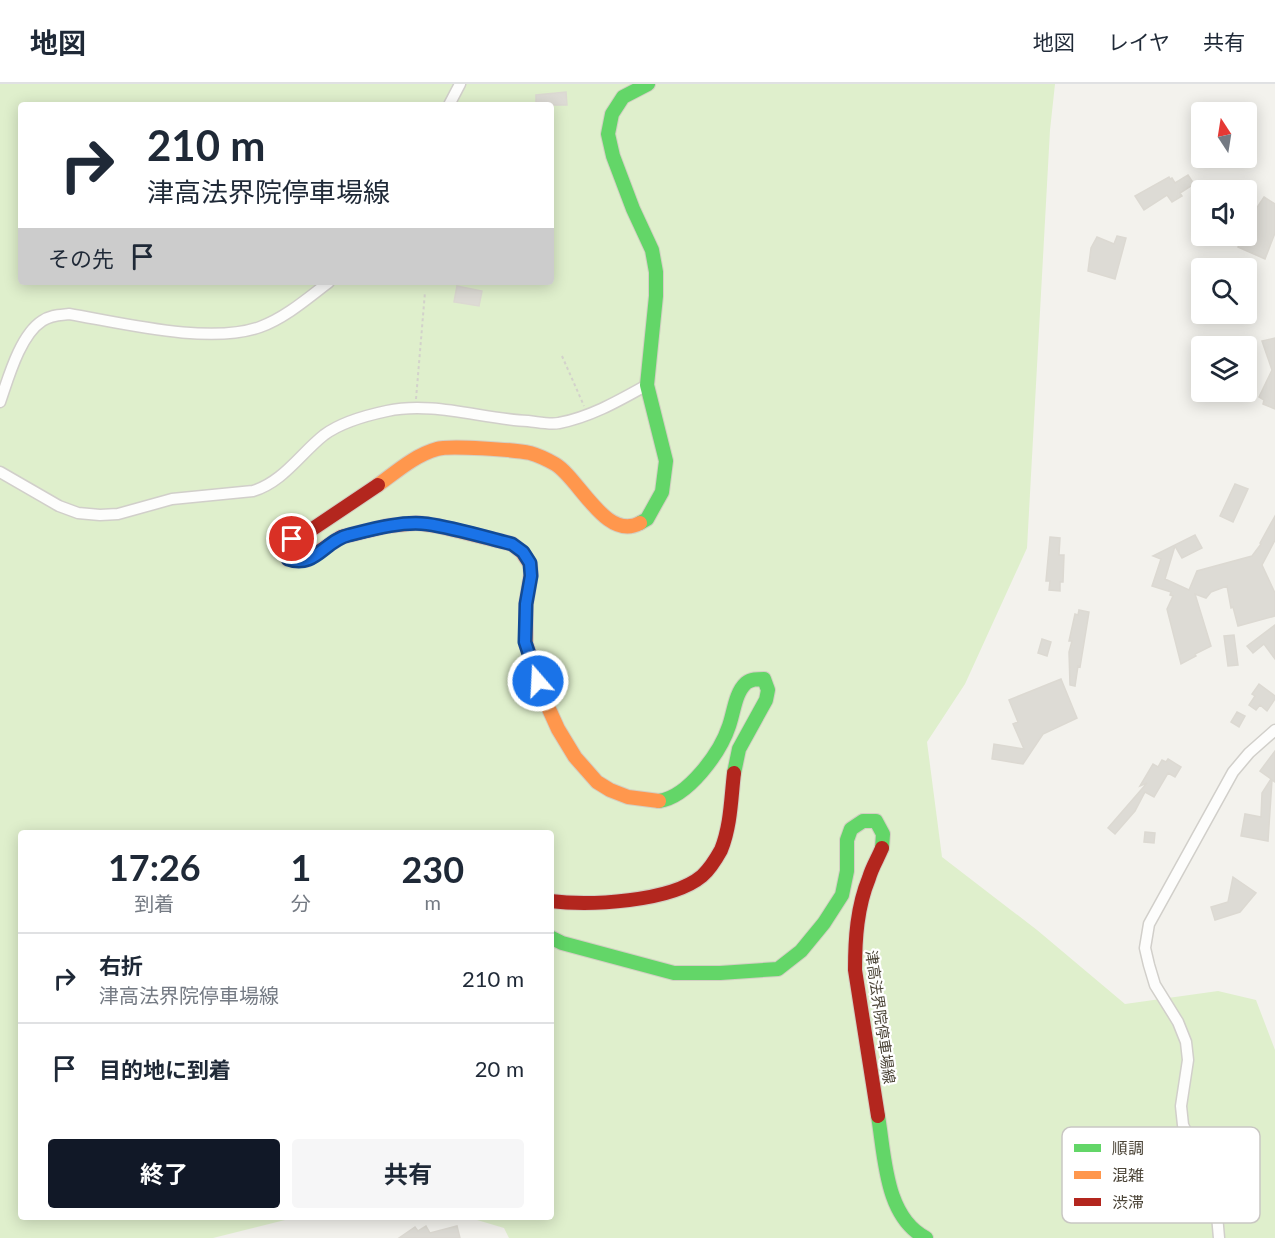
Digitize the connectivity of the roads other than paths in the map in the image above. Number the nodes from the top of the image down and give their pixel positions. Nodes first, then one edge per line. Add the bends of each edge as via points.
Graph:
1 (459, 84) edge
2 (648, 84) edge
3 (450, 102) edge
4 (325, 285) edge
5 (647, 385) junction
6 (0, 402) edge
7 (0, 472) edge
8 (1275, 730) edge
9 (554, 902) edge
10 (554, 939) edge
11 (1184, 1127) edge
12 (1218, 1223) edge
13 (926, 1238) edge
14 (1219, 1238) edge

1 - 3 street
2 - 5 main road via 622,97 612,114 608,134 633,210 652,250 656,272
4 - 6 street via 262,326 238,333 176,332 69,314 54,315 33,329 14,363
5 - 7 street via 610,406 558,423 415,408 362,417 325,434 264,487 172,499 118,514 78,513
5 - 9 main road via 666,461 662,492 647,519 633,527 614,524 557,465 530,453 439,448 420,456 292,539 285,550 288,559 308,561 345,535 410,523 512,544 530,563 525,642 545,700 568,744 599,784 640,800 662,801 681,794 727,731 744,684 764,679 767,699 738,752 728,829 718,857 700,878 650,896 595,903
8 - 11 street via 1233,772 1149,924 1145,948 1155,985 1186,1042 1188,1060 1181,1106
10 - 13 main road, 津高法界院停車場線 via 674,973 778,969 801,951 842,895 851,829 863,821 876,821 883,829 883,842 857,912 855,970 894,1199 903,1222 914,1234
12 - 14 street

